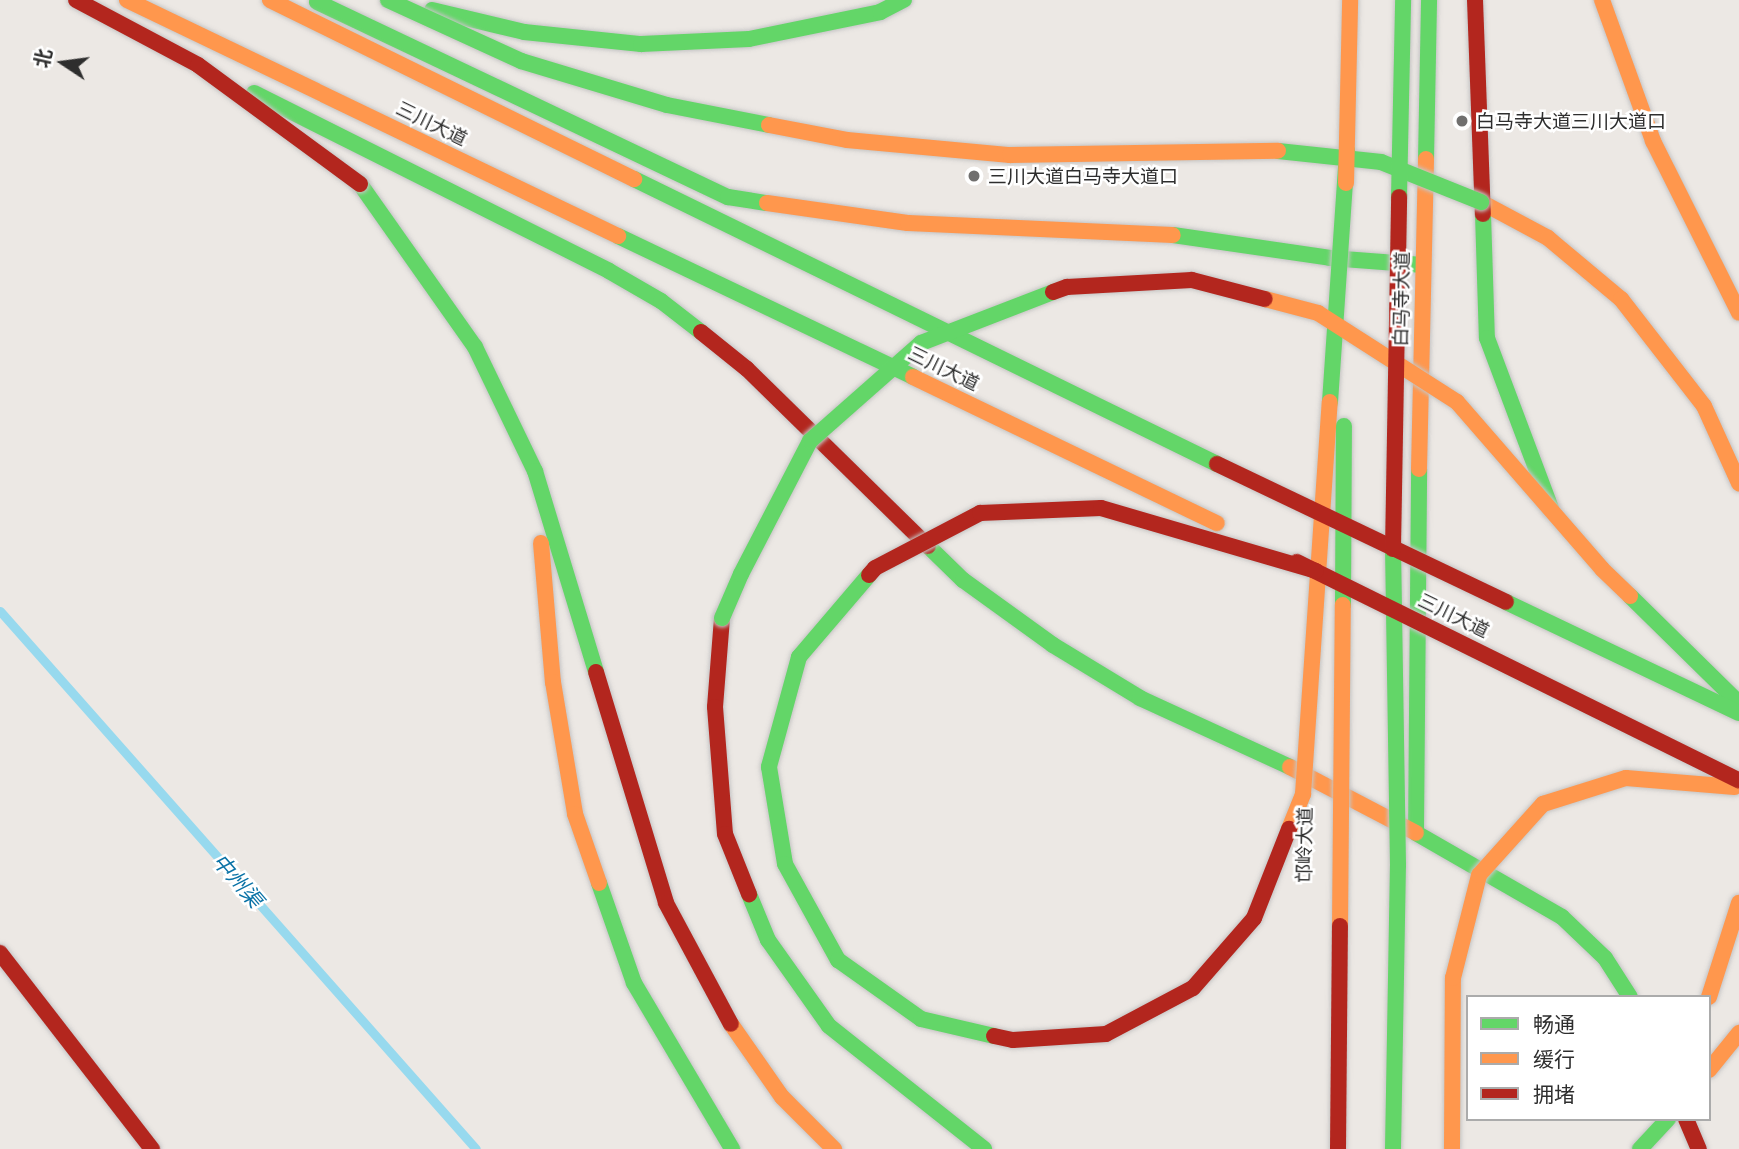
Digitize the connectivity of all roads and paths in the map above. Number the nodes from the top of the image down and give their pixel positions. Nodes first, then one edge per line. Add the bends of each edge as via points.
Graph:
1 (68, 0) edge
2 (76, 0) edge
3 (127, 0) edge
4 (271, 0) edge
5 (312, 0) edge
6 (390, 0) edge
7 (904, 0) edge
8 (1350, 0) edge
9 (1403, 0) edge
10 (1429, 0) edge
11 (1475, 0) edge
12 (1602, 0) edge
13 (1332, 68) dead end
14 (1347, 150) junction
15 (1330, 258) junction
16 (1423, 265) junction
17 (1739, 313) edge
18 (534, 471) junction
19 (1739, 483) edge
20 (1551, 510) junction
21 (1337, 541) junction
22 (1316, 571) junction
23 (1739, 703) edge
24 (1739, 713) edge
25 (1739, 780) edge
26 (1326, 784) junction
27 (1739, 787) edge
28 (1415, 840) junction
29 (1739, 903) edge
30 (0, 953) edge
31 (1629, 995) edge
32 (1710, 995) edge
33 (1322, 1000) dead end
34 (1739, 1033) edge
35 (1711, 1068) edge
36 (1665, 1121) edge
37 (1666, 1121) edge
38 (1687, 1121) edge
39 (152, 1149) edge
40 (732, 1149) edge
41 (834, 1149) edge
42 (984, 1149) edge
43 (1338, 1149) edge
44 (1393, 1149) edge
45 (1452, 1149) edge
46 (1640, 1149) edge
47 (1654, 1149) edge
48 (1699, 1149) edge

1 - 26 main road via 610,271 661,301 747,369 963,580 1053,645 1140,698
2 - 18 main road, bridge via 198,65 360,184 475,347
3 - 22 main road, 三川大道, bridge
4 - 24 main road, 三川大道, bridge via 1130,422
5 - 15 main road via 728,197 908,223 1190,236
6 - 7 main road, bridge via 524,32 640,44 749,39 880,12
6 - 19 main road, bridge via 521,61 667,105 847,140 1010,155 1260,149 1381,162 1481,202 1548,238 1621,299 1704,406
8 - 14 main road, bridge
9 - 44 main road, 白马寺大道, bridge via 1393,562 1398,865
10 - 16 main road, 白马寺大道
11 - 20 main road, bridge via 1487,338
12 - 17 main road via 1653,141
13 - 15 main road
14 - 21 main road, bridge
14 - 22 main road, bridge via 1303,794 1254,918 1193,988 1106,1034 1013,1040 921,1019 838,960 785,864 769,767 799,657 875,568 980,513 1101,508
15 - 16 main road
15 - 21 main road
16 - 28 main road, 白马寺大道
18 - 40 main road via 553,682 575,814 634,983
18 - 41 main road via 666,904 725,1015 782,1097
20 - 23 main road, bridge via 1602,569
20 - 42 main road, bridge via 1457,402 1318,313 1192,280 1067,287 921,343 810,440 722,618 715,706 725,834 768,940 829,1026
21 - 26 main road, 邙岭大道
21 - 43 main road, 邙岭大道, bridge
22 - 25 main road, 三川大道, bridge
26 - 28 main road
26 - 33 main road, 邙岭大道
27 - 45 main road, bridge via 1626,778 1543,804 1479,875 1453,978
28 - 31 main road via 1562,917 1605,958
29 - 32 main road
30 - 39 main road
34 - 35 main road
36 - 46 main road
37 - 47 main road
38 - 48 main road

